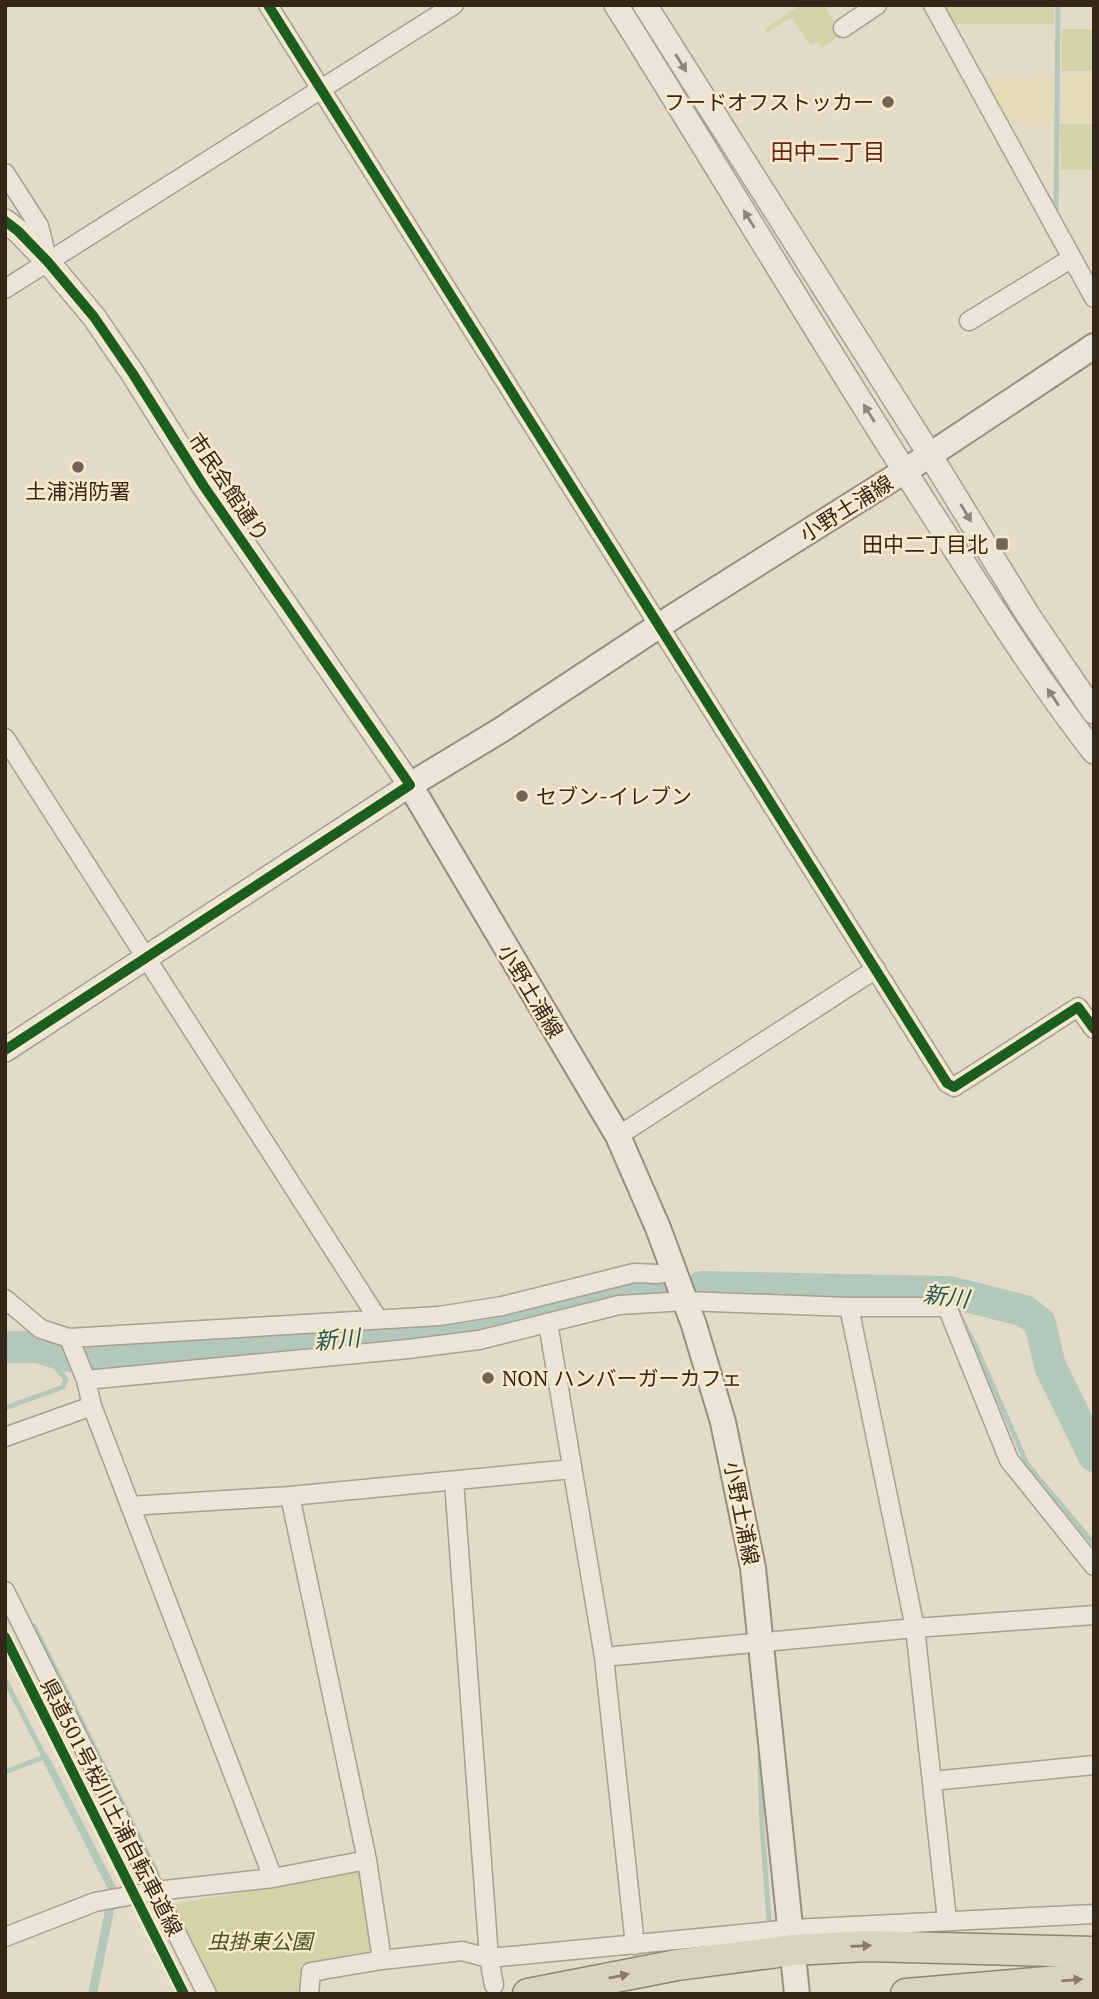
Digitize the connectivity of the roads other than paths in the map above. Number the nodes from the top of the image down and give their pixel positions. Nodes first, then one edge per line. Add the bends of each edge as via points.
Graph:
1 (268, 5) edge
2 (454, 5) edge
3 (616, 5) edge
4 (645, 5) edge
5 (877, 5) edge
6 (933, 5) edge
7 (843, 28) dead end
8 (322, 89) junction
9 (5, 173) edge
10 (5, 221) edge
11 (1072, 258) junction
12 (48, 262) junction
13 (5, 289) edge
14 (1094, 298) edge
15 (969, 321) dead end
16 (1094, 346) edge
17 (930, 455) junction
18 (904, 471) junction
19 (660, 625) junction
20 (1094, 712) edge
21 (5, 738) edge
22 (1094, 752) edge
23 (410, 785) junction
24 (146, 959) junction
25 (876, 969) junction
26 (1094, 1029) edge
27 (5, 1049) edge
28 (618, 1136) junction
29 (675, 1271) junction
30 (5, 1299) edge
31 (685, 1301) junction
32 (849, 1307) junction
33 (378, 1319) junction
34 (548, 1324) junction
35 (71, 1341) junction
36 (83, 1374) junction
37 (92, 1406) junction
38 (5, 1437) edge
39 (572, 1469) junction
40 (454, 1481) junction
41 (290, 1496) junction
42 (130, 1506) junction
43 (1094, 1566) edge
44 (5, 1591) edge
45 (1094, 1615) edge
46 (915, 1628) junction
47 (761, 1643) junction
48 (604, 1657) junction
49 (1094, 1765) edge
50 (932, 1781) junction
51 (367, 1860) junction
52 (273, 1878) junction
53 (156, 1891) junction
54 (1094, 1914) edge
55 (947, 1920) junction
56 (5, 1937) edge
57 (792, 1939) junction
58 (635, 1945) junction
59 (1094, 1952) edge
60 (489, 1958) junction
61 (382, 1960) junction
62 (1094, 1978) edge
63 (494, 1985) dead end
64 (207, 1994) edge
65 (309, 1994) edge
66 (528, 1994) edge
67 (797, 1994) edge
68 (906, 1994) edge

1 - 8 street
2 - 8 street
18 -> 3 street
4 -> 17 street
5 - 7 street
6 - 11 street
8 - 12 street
8 - 19 street
9 - 12 street via 39,226
10 - 12 street, 市民会館通り
11 - 14 street
11 - 15 street
12 - 13 street
12 - 23 street, 市民会館通り via 94,317 202,485
16 - 17 main road, 小野土浦線
17 - 18 main road, 小野土浦線
17 -> 20 street
18 - 19 main road, 小野土浦線
22 -> 18 street via 1063,713
19 - 23 main road, 小野土浦線
19 - 25 street
21 - 24 street
23 - 24 street
23 - 28 main road, 小野土浦線
24 - 27 street
24 - 33 street
25 - 26 street via 947,1083 954,1087 1078,1007
25 - 28 street
28 - 29 main road, 小野土浦線
29 - 31 main road, 小野土浦線
29 - 33 street via 634,1273 502,1306
30 - 35 street via 41,1329
31 - 32 street
31 - 34 street via 619,1305
31 - 47 main road, 小野土浦線 via 723,1422 740,1497
32 - 43 street via 947,1307 1009,1460
32 - 46 street
33 - 35 street
34 - 36 street via 479,1340 408,1349
34 - 39 street
35 - 36 street
36 - 37 street
37 - 38 street
37 - 42 street
39 - 40 street
39 - 48 street
40 - 41 street
40 - 60 street
41 - 42 street
41 - 51 street
42 - 52 street
44 - 53 street
45 - 46 street
46 - 47 street
46 - 50 street
47 - 48 street
47 - 57 main road, 小野土浦線
48 - 58 street
49 - 50 street
50 - 55 street
51 - 52 street
51 - 61 street
52 - 53 street
53 - 56 street via 95,1902
53 - 64 street
54 - 55 street
55 - 57 street
57 - 58 street
57 -> 59 highway via 867,1946
66 -> 57 highway
57 - 67 main road, 小野土浦線
58 - 60 street
60 - 61 street via 462,1951
60 - 63 street
61 - 65 street via 311,1972
68 -> 62 highway

